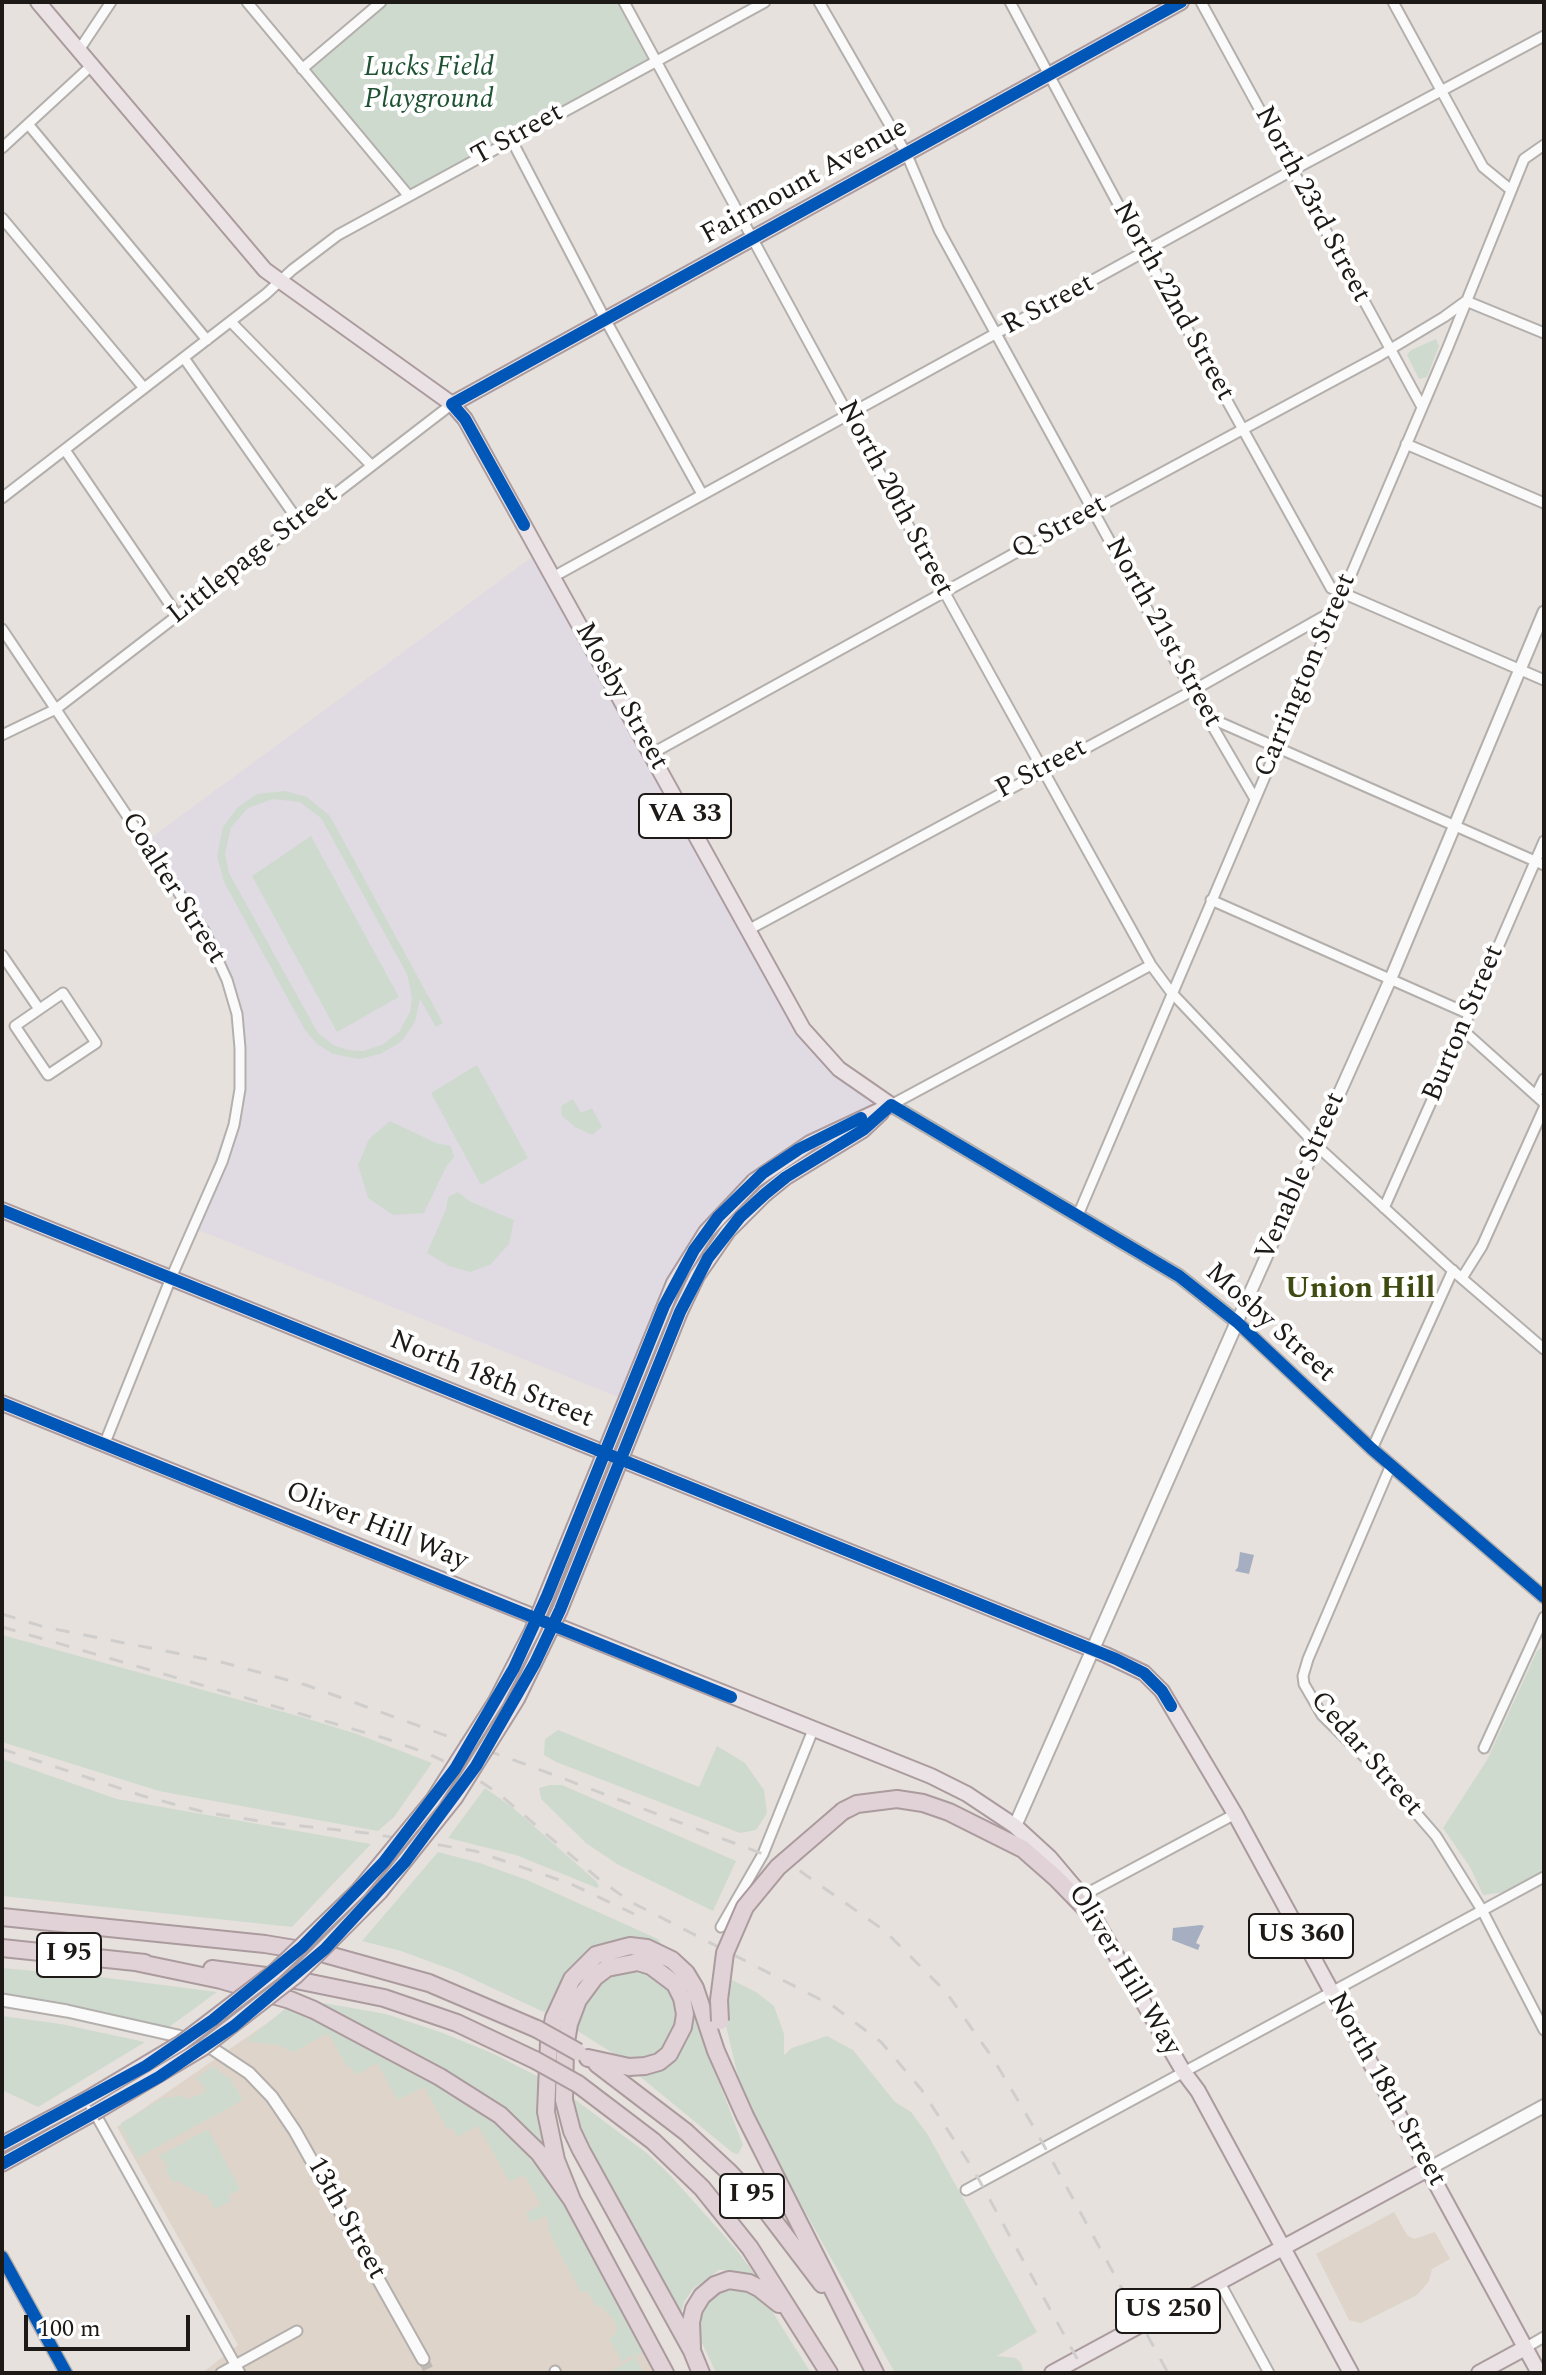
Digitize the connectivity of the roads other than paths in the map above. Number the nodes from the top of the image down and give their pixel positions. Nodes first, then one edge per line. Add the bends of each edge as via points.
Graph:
1 (38, 2) edge
2 (111, 2) edge
3 (247, 2) edge
4 (381, 2) edge
5 (624, 2) edge
6 (765, 2) edge
7 (819, 2) edge
8 (1010, 2) edge
9 (1181, 2) edge
10 (1201, 2) edge
11 (1393, 2) edge
12 (1544, 36) edge
13 (79, 50) junction
14 (656, 60) junction
15 (91, 66) junction
16 (302, 69) junction
17 (1050, 74) junction
18 (1443, 91) junction
19 (28, 124) junction
20 (511, 139) junction
21 (1544, 145) edge
22 (2, 148) edge
23 (907, 155) junction
24 (1293, 170) junction
25 (1511, 190) junction
26 (408, 195) junction
27 (2, 218) edge
28 (753, 239) junction
29 (1145, 253) junction
30 (279, 282) junction
31 (1466, 301) junction
32 (605, 319) junction
33 (231, 322) junction
34 (1544, 333) edge
35 (997, 334) junction
36 (207, 340) junction
37 (1390, 350) junction
38 (184, 358) junction
39 (144, 388) junction
40 (452, 404) junction
41 (1422, 407) junction
42 (849, 415) junction
43 (1243, 431) junction
44 (1406, 444) junction
45 (65, 450) junction
46 (371, 465) junction
47 (702, 494) junction
48 (2, 498) edge
49 (1544, 503) edge
50 (1093, 510) junction
51 (299, 522) junction
52 (553, 577) junction
53 (945, 593) junction
54 (1343, 594) junction
55 (1335, 610) junction
56 (1544, 612) edge
57 (177, 615) junction
58 (2, 629) edge
59 (1520, 669) junction
60 (1544, 680) edge
61 (1192, 691) junction
62 (56, 709) junction
63 (1209, 717) junction
64 (2, 735) edge
65 (1278, 746) junction
66 (651, 754) junction
67 (1042, 769) junction
68 (1255, 799) junction
69 (1454, 825) junction
70 (1544, 841) edge
71 (1540, 863) edge
72 (1211, 900) junction
73 (748, 930) junction
74 (2, 955) edge
75 (1151, 965) junction
76 (1391, 978) junction
77 (1171, 992) junction
78 (39, 1009) junction
79 (1469, 1014) junction
80 (1465, 1032) junction
81 (1544, 1079) edge
82 (1536, 1095) junction
83 (891, 1105) junction
84 (1544, 1105) edge
85 (1317, 1146) junction
86 (1384, 1208) junction
87 (2, 1210) edge
88 (1078, 1215) junction
89 (1453, 1270) junction
90 (171, 1278) junction
91 (1462, 1278) junction
92 (1237, 1322) junction
93 (1544, 1349) edge
94 (2, 1403) edge
95 (104, 1445) junction
96 (1372, 1449) junction
97 (1391, 1465) junction
98 (1544, 1597) edge
99 (1544, 1617) edge
100 (1092, 1649) junction
101 (813, 1730) junction
102 (1484, 1748) dead end
103 (1235, 1814) junction
104 (1015, 1826) junction
105 (1544, 1877) edge
106 (1082, 1896) junction
107 (1482, 1910) junction
108 (1093, 1916) junction
109 (2, 1917) edge
110 (721, 1927) dead end
111 (2, 1948) edge
112 (135, 1962) junction
113 (1331, 1991) junction
114 (2, 2000) edge
115 (1544, 2030) edge
116 (583, 2055) junction
117 (1183, 2071) junction
118 (87, 2099) junction
119 (1544, 2106) edge
120 (741, 2108) junction
121 (94, 2113) junction
122 (2, 2144) edge
123 (2, 2164) edge
124 (1428, 2169) junction
125 (966, 2190) dead end
126 (572, 2200) junction
127 (1283, 2248) junction
128 (2, 2257) edge
129 (1220, 2283) junction
130 (802, 2329) junction
131 (297, 2331) dead end
132 (1544, 2337) edge
133 (1525, 2348) junction
134 (692, 2351) junction
135 (423, 2359) tunnel mouth
136 (237, 2369) edge
137 (874, 2372) edge
138 (66, 2373) edge
139 (221, 2373) edge
140 (665, 2373) edge
141 (701, 2373) edge
142 (829, 2373) edge
143 (1052, 2373) edge
144 (1269, 2373) edge
145 (1351, 2373) edge
146 (1479, 2373) edge
147 (1539, 2373) edge

1 - 13 main road, Mosby Street
2 - 13 street
3 - 16 street
4 - 16 street
5 - 14 street, North 20th Street
6 - 14 street, T Street
7 - 23 street, North 21st Street
8 - 17 street, North 22nd Street
9 - 17 main road, Fairmount Avenue
10 - 24 street, North 23rd Street
11 - 18 street
12 - 18 street, R Street
13 - 15 main road, Mosby Street
14 - 20 street, T Street
14 - 28 street, North 20th Street
15 - 19 street
15 - 30 main road, Mosby Street
16 - 26 street
17 - 23 main road, Fairmount Avenue
17 - 29 street, North 22nd Street
18 - 24 street, R Street
18 - 25 street via 1483,167
19 - 22 street
19 - 36 street
20 - 26 street, T Street
20 - 32 street
21 - 25 street, Carrington Street via 1524,159
23 - 28 main road, Fairmount Avenue
23 - 35 street, North 21st Street via 939,230
24 - 29 street, R Street
24 - 37 street, North 23rd Street
25 - 31 street, Carrington Street
26 - 30 street, T Street via 338,235
27 - 39 street
28 - 32 main road, Fairmount Avenue
28 - 42 street, North 20th Street
29 - 35 street, R Street
29 - 43 street, North 22nd Street
30 - 33 street, T Street
30 - 40 main road, Mosby Street
31 - 34 street
31 - 37 street, Q Street
31 - 41 street, Carrington Street
32 - 40 main road, Fairmount Avenue
32 - 47 street
33 - 36 street, T Street
33 - 46 street
35 - 42 street, R Street
35 - 50 street, North 21st Street
36 - 38 street, T Street
37 - 41 street, North 23rd Street
37 - 43 street, Q Street
38 - 39 street, T Street
38 - 51 street
39 - 45 street, T Street
40 - 46 street, Littlepage Street
40 - 52 main road, Mosby Street / VA 33
41 - 44 street, Carrington Street
42 - 47 street, R Street
42 - 53 street, North 20th Street
43 - 50 street, Q Street
43 - 54 street, North 22nd Street via 1323,576
44 - 49 street
44 - 54 street, Carrington Street
45 - 48 street, T Street
45 - 57 street
46 - 51 street, Littlepage Street
47 - 52 street, R Street
50 - 53 street, Q Street
50 - 61 street, North 21st Street
51 - 57 street, Littlepage Street
52 - 66 main road, Mosby Street / VA 33
53 - 66 street, Q Street
53 - 67 street, North 20th Street
54 - 55 street, Carrington Street
54 - 59 street
55 - 61 street, P Street
55 - 65 street, Carrington Street
56 - 59 street, Venable Street
57 - 62 street, Littlepage Street
58 - 62 street, Coalter Street
59 - 60 street
59 - 69 street, Venable Street
61 - 63 street, North 21st Street
61 - 67 street, P Street
62 - 64 street
62 - 90 street, Coalter Street via 205,932 237,1014 240,1089 234,1125
63 - 65 street
63 - 68 street, North 21st Street
65 - 68 street, Carrington Street
65 - 69 street
66 - 73 main road, Mosby Street / VA 33
67 - 73 street, P Street
67 - 75 street, North 20th Street
68 - 72 street, Carrington Street
69 - 71 street
69 - 76 street, Venable Street
70 - 71 street, Burton Street
71 - 79 street, Burton Street
72 - 76 street
72 - 77 street, Carrington Street
73 - 83 main road, Mosby Street / VA 33 via 813,1042 839,1069
74 - 78 street
75 - 77 street, North 20th Street
75 - 83 street
76 - 79 street
76 - 85 street, Venable Street
77 - 85 street
77 - 88 street, Carrington Street
78 - 78 street via 15,1026 48,1075 96,1043 63,993
79 - 80 street, Burton Street
80 - 82 street
80 - 86 street, Burton Street
81 - 82 street
82 - 84 street
83 - 88 main road, Mosby Street
83 - 118 main road, bridge via 810,1143 754,1181 706,1232 674,1283 532,1631 433,1800 358,1891 274,1972 181,2043
83 - 121 main road, bridge via 863,1130 765,1194 728,1231 697,1276 560,1610 497,1732 447,1809 380,1892 296,1976 203,2048
84 - 91 street via 1482,1246
85 - 86 street
85 - 92 street, Venable Street
86 - 89 street
87 - 90 main road, North 18th Street / US 360
88 - 92 main road, Mosby Street via 1179,1276
89 - 91 street
89 - 96 street
90 - 95 street, Coalter Street
90 - 100 main road, North 18th Street / US 360
91 - 93 street
92 - 96 street, Mosby Street
92 - 100 main road, Venable Street
94 - 95 main road, Oliver Hill Way
95 - 101 main road, Oliver Hill Way
96 - 97 street, Mosby Street
97 - 98 street, Mosby Street
97 - 107 street, Cedar Street via 1308,1659 1304,1684 1322,1715 1436,1836
99 - 102 street
100 - 103 main road, North 18th Street / US 360 via 1144,1673 1162,1691
100 - 104 main road, Venable Street
101 - 104 main road, Oliver Hill Way via 940,1780
101 - 110 street via 763,1854
103 - 106 street
103 - 113 main road, North 18th Street / US 360
104 - 106 main road, Oliver Hill Way
105 - 107 street
106 - 108 main road, Oliver Hill Way
107 - 113 street
107 - 115 street, Cedar Street
108 - 117 main road, Oliver Hill Way
108 - 120 highway, bridge via 1023,1849 949,1812 897,1799 843,1811 778,1867 745,1907 725,1953 720,2021
109 - 116 highway, I 95, bridge via 325,1954 429,1983 537,2029
111 - 112 highway, I 95
112 - 126 highway via 290,2000 412,2062 519,2131
112 - 130 highway, I 95, bridge via 356,1991 457,2023 535,2060 633,2124 702,2188 750,2248
113 - 117 street
113 - 124 main road, North 18th Street / US 360
114 - 135 street, 13th Street via 178,2036 229,2058 260,2084 293,2126
116 - 134 highway via 629,2067 659,2062 683,2027 685,2014 675,1984 638,1962 607,1968 595,1977 569,2024 564,2100 581,2150
116 - 137 highway, I 95 via 686,2132 768,2213 829,2296
117 - 125 street
117 - 127 main road, Oliver Hill Way
118 - 121 street
118 - 122 main road
119 - 124 main road, US 250
120 - 126 highway via 686,1973 647,1948 630,1946 596,1955 572,1979 549,2042 546,2112 556,2160
120 - 137 highway
121 - 123 main road
121 - 136 street
124 - 127 main road, US 250
124 - 133 main road, North 18th Street / US 360
126 - 140 highway
127 - 129 main road, US 250
127 - 145 main road, Oliver Hill Way
128 - 138 street
129 - 143 main road, US 250
129 - 144 street
130 - 134 highway via 759,2288 743,2281 722,2282 694,2309
130 - 142 highway, I 95
131 - 136 street
132 - 133 street
133 - 146 main road
133 - 147 main road, North 18th Street / US 360
134 - 141 highway
136 - 139 street

